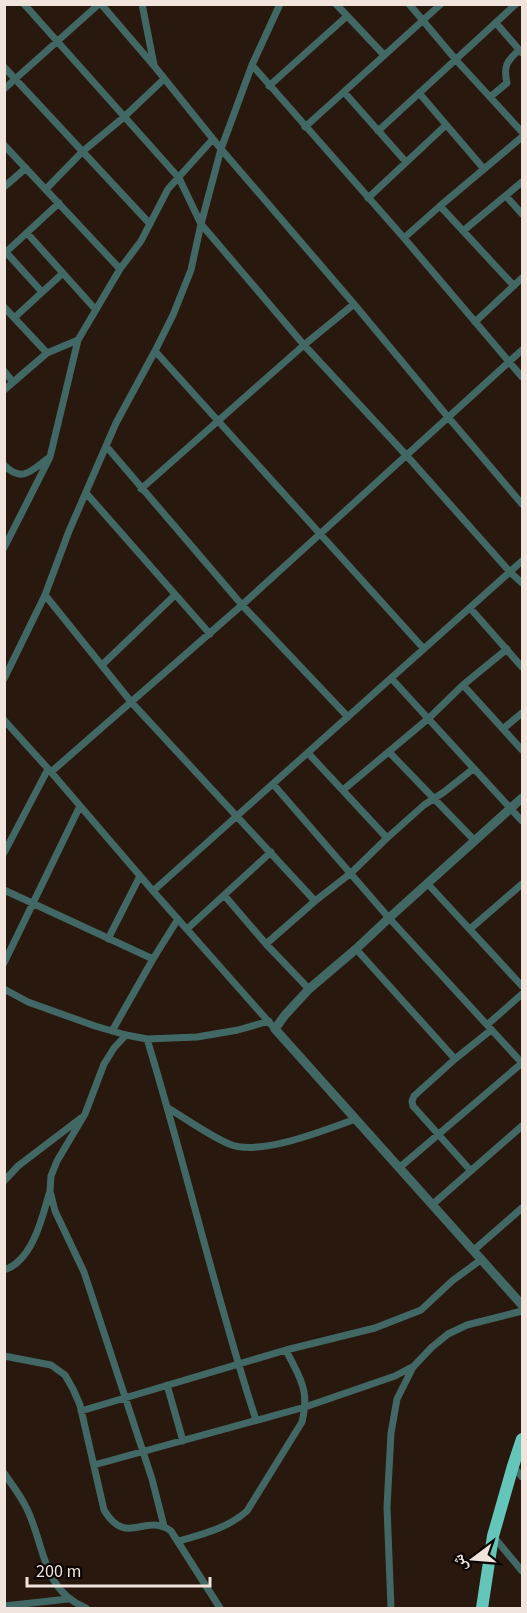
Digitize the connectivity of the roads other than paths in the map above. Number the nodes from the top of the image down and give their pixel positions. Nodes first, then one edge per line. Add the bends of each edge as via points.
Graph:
1 (24, 4) edge
2 (100, 4) edge
3 (142, 4) edge
4 (280, 4) edge
5 (409, 4) edge
6 (441, 4) edge
7 (516, 4) edge
8 (339, 5) edge
9 (347, 16) junction
10 (423, 20) junction
11 (496, 23) junction
12 (59, 42) junction
13 (521, 51) edge
14 (384, 55) junction
15 (456, 60) junction
16 (252, 65) junction
17 (4, 67) edge
18 (155, 67) junction
19 (164, 79) junction
20 (16, 80) junction
21 (269, 86) junction
22 (4, 89) edge
23 (344, 92) junction
24 (420, 93) junction
25 (490, 97) junction
26 (124, 117) junction
27 (446, 124) junction
28 (305, 127) junction
29 (378, 131) junction
30 (522, 134) edge
31 (213, 139) junction
32 (4, 145) edge
33 (221, 149) junction
34 (82, 152) junction
35 (406, 162) junction
36 (26, 168) junction
37 (484, 169) junction
38 (179, 178) junction
39 (522, 182) edge
40 (4, 187) edge
41 (46, 189) junction
42 (506, 196) junction
43 (368, 198) junction
44 (59, 203) junction
45 (440, 206) junction
46 (522, 214) edge
47 (150, 224) junction
48 (201, 224) junction
49 (463, 231) junction
50 (27, 233) junction
51 (404, 238) junction
52 (5, 251) edge
53 (120, 269) junction
54 (63, 273) junction
55 (522, 278) edge
56 (514, 286) junction
57 (42, 292) junction
58 (354, 304) junction
59 (4, 307) edge
60 (96, 310) junction
61 (14, 318) junction
62 (475, 322) junction
63 (78, 340) junction
64 (304, 345) junction
65 (522, 350) edge
66 (156, 351) junction
67 (47, 353) junction
68 (510, 362) junction
69 (4, 371) edge
70 (522, 377) edge
71 (13, 382) junction
72 (4, 390) edge
73 (448, 417) junction
74 (218, 420) junction
75 (106, 446) junction
76 (407, 456) junction
77 (50, 457) junction
78 (4, 465) edge
79 (141, 489) junction
80 (86, 493) junction
81 (522, 504) edge
82 (322, 534) junction
83 (4, 548) edge
84 (522, 561) edge
85 (510, 572) junction
86 (522, 583) edge
87 (45, 595) junction
88 (175, 595) junction
89 (242, 605) junction
90 (470, 608) junction
91 (210, 634) junction
92 (424, 649) junction
93 (507, 649) junction
94 (102, 665) junction
95 (522, 667) edge
96 (391, 678) junction
97 (4, 679) edge
98 (463, 685) junction
99 (132, 703) junction
100 (522, 713) edge
101 (348, 717) junction
102 (429, 718) junction
103 (4, 720) edge
104 (504, 728) junction
105 (522, 750) edge
106 (389, 752) junction
107 (308, 753) junction
108 (473, 769) junction
109 (50, 771) junction
110 (273, 784) junction
111 (343, 790) junction
112 (522, 798) edge
113 (434, 799) junction
114 (81, 806) junction
115 (510, 808) junction
116 (237, 816) junction
117 (522, 821) edge
118 (387, 838) junction
119 (475, 841) junction
120 (271, 852) junction
121 (4, 853) edge
122 (351, 873) junction
123 (140, 876) junction
124 (427, 883) junction
125 (521, 887) edge
126 (4, 890) edge
127 (153, 891) junction
128 (224, 895) junction
129 (315, 901) junction
130 (33, 903) junction
131 (389, 918) junction
132 (178, 919) junction
133 (187, 929) junction
134 (470, 929) junction
135 (108, 939) junction
136 (266, 944) junction
137 (356, 949) junction
138 (153, 959) junction
139 (4, 963) edge
140 (522, 986) edge
141 (309, 989) junction
142 (4, 990) edge
143 (522, 994) edge
144 (272, 1025) junction
145 (489, 1027) junction
146 (112, 1031) junction
147 (126, 1035) junction
148 (147, 1039) junction
149 (455, 1059) junction
150 (522, 1063) edge
151 (168, 1108) junction
152 (85, 1114) junction
153 (356, 1119) junction
154 (522, 1128) edge
155 (438, 1135) junction
156 (399, 1168) junction
157 (471, 1171) junction
158 (4, 1181) edge
159 (50, 1191) junction
160 (433, 1204) junction
161 (522, 1208) edge
162 (474, 1250) junction
163 (482, 1259) junction
164 (4, 1270) edge
165 (522, 1305) edge
166 (522, 1311) edge
167 (286, 1350) junction
168 (4, 1356) edge
169 (238, 1364) junction
170 (413, 1367) junction
171 (167, 1385) junction
172 (125, 1397) junction
173 (305, 1407) junction
174 (81, 1411) junction
175 (256, 1420) junction
176 (522, 1439) edge
177 (183, 1441) junction
178 (143, 1452) junction
179 (94, 1465) junction
180 (513, 1466) junction
181 (4, 1473) edge
182 (522, 1477) edge
183 (164, 1526) junction
184 (493, 1536) junction
185 (179, 1541) junction
186 (522, 1571) edge
187 (68, 1599) junction
188 (4, 1606) edge
189 (86, 1608) edge
190 (220, 1608) edge
191 (391, 1608) edge
192 (482, 1608) edge

1 - 12 street
2 - 12 street
2 - 18 street
3 - 18 street
4 - 16 street
5 - 10 street
6 - 10 street
7 - 11 street
8 - 9 street
9 - 14 street
9 - 21 street
10 - 14 street
10 - 15 street
11 - 13 street
11 - 15 street
12 - 20 street
12 - 26 street
13 - 25 street via 510,58 504,72 507,83
14 - 23 street
15 - 24 street
15 - 25 street
16 - 21 street
16 - 33 street
17 - 20 street
18 - 19 street
19 - 26 street
19 - 31 street
20 - 22 street
20 - 34 street
21 - 28 street
23 - 28 street
23 - 29 street
24 - 27 street
24 - 29 street
25 - 30 street
26 - 34 street
26 - 38 street
27 - 35 street
27 - 37 street
28 - 43 street
29 - 35 street
30 - 37 street
31 - 33 street
31 - 38 street
32 - 36 street
33 - 48 street
33 - 58 street
34 - 41 street
34 - 47 street
35 - 43 street
36 - 40 street
36 - 41 street
37 - 45 street
38 - 47 street via 168,189
38 - 48 street
39 - 42 street
41 - 44 street
42 - 46 street
42 - 49 street
43 - 51 street
44 - 50 street
44 - 53 street
45 - 49 street
45 - 51 street
47 - 53 street
48 - 64 street
48 - 66 street via 191,270
49 - 56 street
50 - 52 street
50 - 54 street
51 - 62 street
52 - 57 street
53 - 60 street
54 - 57 street
54 - 60 street
55 - 56 street
56 - 62 street
57 - 61 street
58 - 64 street
58 - 73 street
59 - 61 street
60 - 63 street
61 - 67 street
62 - 68 street
63 - 67 street
63 - 77 street
64 - 74 street
64 - 76 street
65 - 68 street
66 - 74 street
66 - 75 street
67 - 71 street
68 - 70 street
68 - 73 street
69 - 71 street
71 - 72 street
73 - 76 street
73 - 81 street
74 - 79 street
74 - 82 street
75 - 79 street
75 - 80 street
76 - 82 street
76 - 85 street
77 - 78 street via 19,475
77 - 83 street
79 - 89 street
80 - 87 street
80 - 88 street
82 - 89 street
82 - 92 street
84 - 85 street
85 - 86 street
85 - 90 street
87 - 94 street
87 - 97 street
88 - 91 street
88 - 94 street
89 - 91 street
89 - 101 street
90 - 92 street
90 - 93 street
91 - 99 street
92 - 96 street
93 - 95 street
93 - 98 street
94 - 99 street
96 - 101 street
96 - 102 street
98 - 102 street
98 - 104 street
99 - 109 street
99 - 116 street
100 - 104 street
101 - 107 street
102 - 106 street
102 - 108 street
103 - 109 street
104 - 105 street
106 - 111 street
106 - 113 street
107 - 110 street
107 - 111 street
108 - 113 street
108 - 115 street
109 - 114 street
109 - 121 street
110 - 116 street
110 - 122 street
111 - 118 street
112 - 115 street
113 - 118 street
113 - 119 street
114 - 123 street
114 - 130 street
115 - 117 street
115 - 119 street
116 - 120 street
116 - 127 street
118 - 122 street
119 - 124 street
120 - 128 street
120 - 129 street
122 - 129 street
122 - 131 street
123 - 127 street
123 - 135 street
124 - 131 street
124 - 134 street
125 - 134 street
126 - 130 street
127 - 132 street
128 - 133 street
128 - 136 street
129 - 136 street
130 - 135 street
130 - 139 street
131 - 137 street
131 - 145 street
132 - 133 street
132 - 138 street
133 - 144 street
134 - 140 street
135 - 138 street
136 - 141 street
137 - 141 street
137 - 149 street
138 - 146 street
141 - 144 street
142 - 146 street
143 - 145 street
144 - 148 street via 197,1037
144 - 153 street
145 - 149 street
145 - 150 street
146 - 147 street
147 - 148 street
147 - 152 street via 104,1064
148 - 151 street
149 - 155 street via 412,1101
150 - 155 street
151 - 153 street via 230,1145 253,1149
151 - 169 street
152 - 158 street
152 - 159 street via 57,1161
153 - 156 street
154 - 157 street
155 - 156 street
155 - 157 street
156 - 160 street
157 - 160 street
159 - 164 street via 26,1254 16,1265
159 - 172 street via 55,1211 84,1272
160 - 162 street
161 - 162 street
162 - 163 street
163 - 165 street
163 - 167 street via 421,1310 375,1328
166 - 170 street via 448,1334
167 - 169 street
167 - 173 street via 304,1392
168 - 174 street via 51,1365 65,1375
169 - 171 street
169 - 175 street
170 - 173 street
170 - 191 street via 397,1399 391,1434 387,1506
171 - 172 street
171 - 177 street
172 - 174 street
172 - 178 street
173 - 175 street
173 - 185 street via 302,1422 248,1511 211,1532
174 - 179 street
175 - 177 street
176 - 180 highway
177 - 178 street
178 - 179 street
178 - 183 street
179 - 183 street via 104,1510 118,1526
180 - 182 street
180 - 184 highway
181 - 187 street via 27,1509 45,1562
183 - 185 street
184 - 186 street
184 - 192 highway
185 - 190 street
187 - 188 street
187 - 189 street

